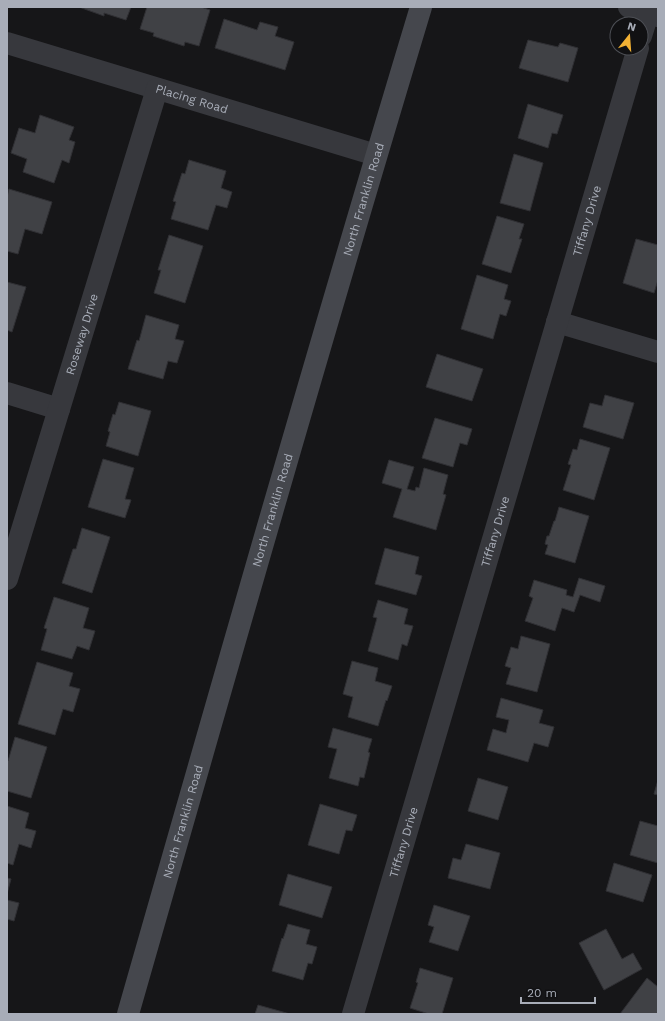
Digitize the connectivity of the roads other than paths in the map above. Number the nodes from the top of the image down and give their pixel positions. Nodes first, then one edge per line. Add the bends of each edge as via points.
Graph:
1 (421, 7) edge
2 (7, 43) edge
3 (636, 56) edge
4 (157, 89) junction
5 (376, 155) junction
6 (557, 322) junction
7 (658, 352) edge
8 (7, 393) edge
9 (59, 409) junction
10 (7, 579) edge
11 (128, 1014) edge
12 (353, 1014) edge

1 - 5 main road, North Franklin Road
2 - 4 street, Placing Road
3 - 6 street, Tiffany Drive
4 - 5 street, Placing Road
4 - 9 street, Roseway Drive
5 - 11 main road, North Franklin Road
6 - 7 street
6 - 12 street, Tiffany Drive
8 - 9 street
9 - 10 street, Roseway Drive

